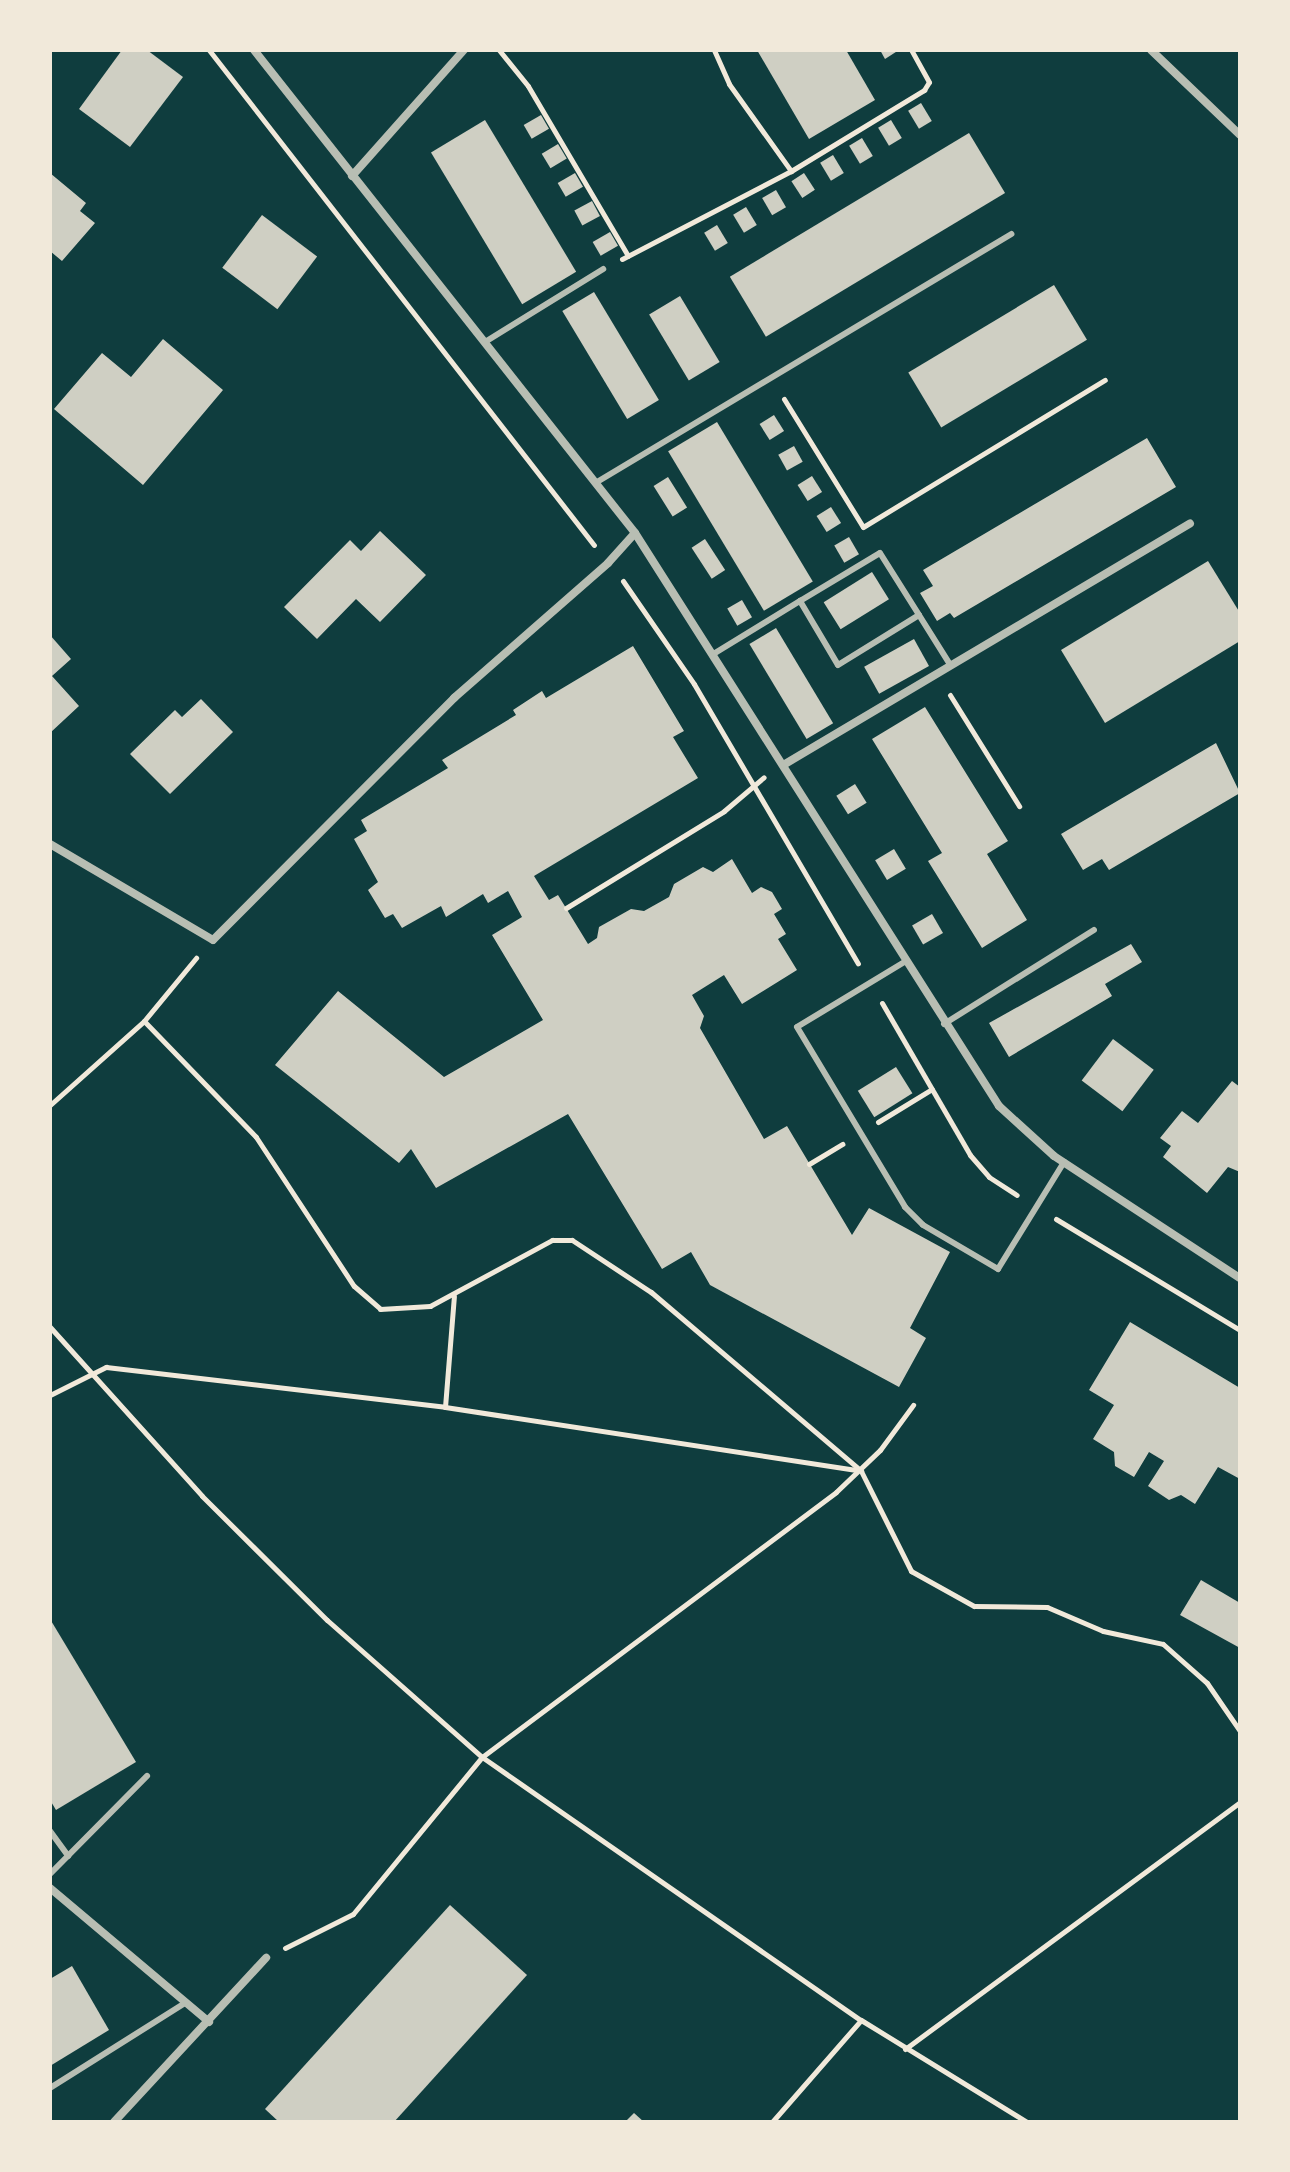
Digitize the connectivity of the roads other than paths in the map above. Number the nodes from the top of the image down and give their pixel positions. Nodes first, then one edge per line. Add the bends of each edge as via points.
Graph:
1 (254, 50) edge
2 (464, 50) edge
3 (1151, 50) edge
4 (1240, 135) edge
5 (352, 176) junction
6 (1012, 234) dead end
7 (603, 269) road end
8 (485, 342) junction
9 (597, 482) junction
10 (1190, 524) dead end
11 (635, 533) junction
12 (800, 601) junction
13 (919, 615) junction
14 (715, 653) junction
15 (951, 666) junction
16 (785, 764) junction
17 (50, 844) edge
18 (1094, 930) dead end
19 (906, 961) junction
20 (944, 1024) junction
21 (1064, 1162) junction
22 (1240, 1278) edge
23 (147, 1776) dead end
24 (50, 1831) edge
25 (68, 1856) junction
26 (50, 1874) edge
27 (50, 1888) edge
28 (266, 1958) road end
29 (185, 2003) junction
30 (209, 2022) junction
31 (50, 2088) edge
32 (114, 2122) edge

1 - 5 street
2 - 5 street
3 - 4 street
5 - 8 street
6 - 9 lane
7 - 8 lane
8 - 9 street
9 - 11 street
10 - 15 street
11 - 14 street
11 - 17 street via 454,698 213,940
12 - 13 lane via 880,553
12 - 13 lane via 838,665
12 - 14 lane
13 - 15 lane
14 - 16 street
15 - 16 street
16 - 19 street
18 - 20 lane
19 - 20 street
19 - 21 lane via 797,1027 905,1207 923,1225 998,1269
20 - 21 street via 1022,1133
21 - 22 street
23 - 25 lane
24 - 25 lane
25 - 26 lane
27 - 29 street
28 - 30 street
29 - 30 street
29 - 31 lane
30 - 32 street

